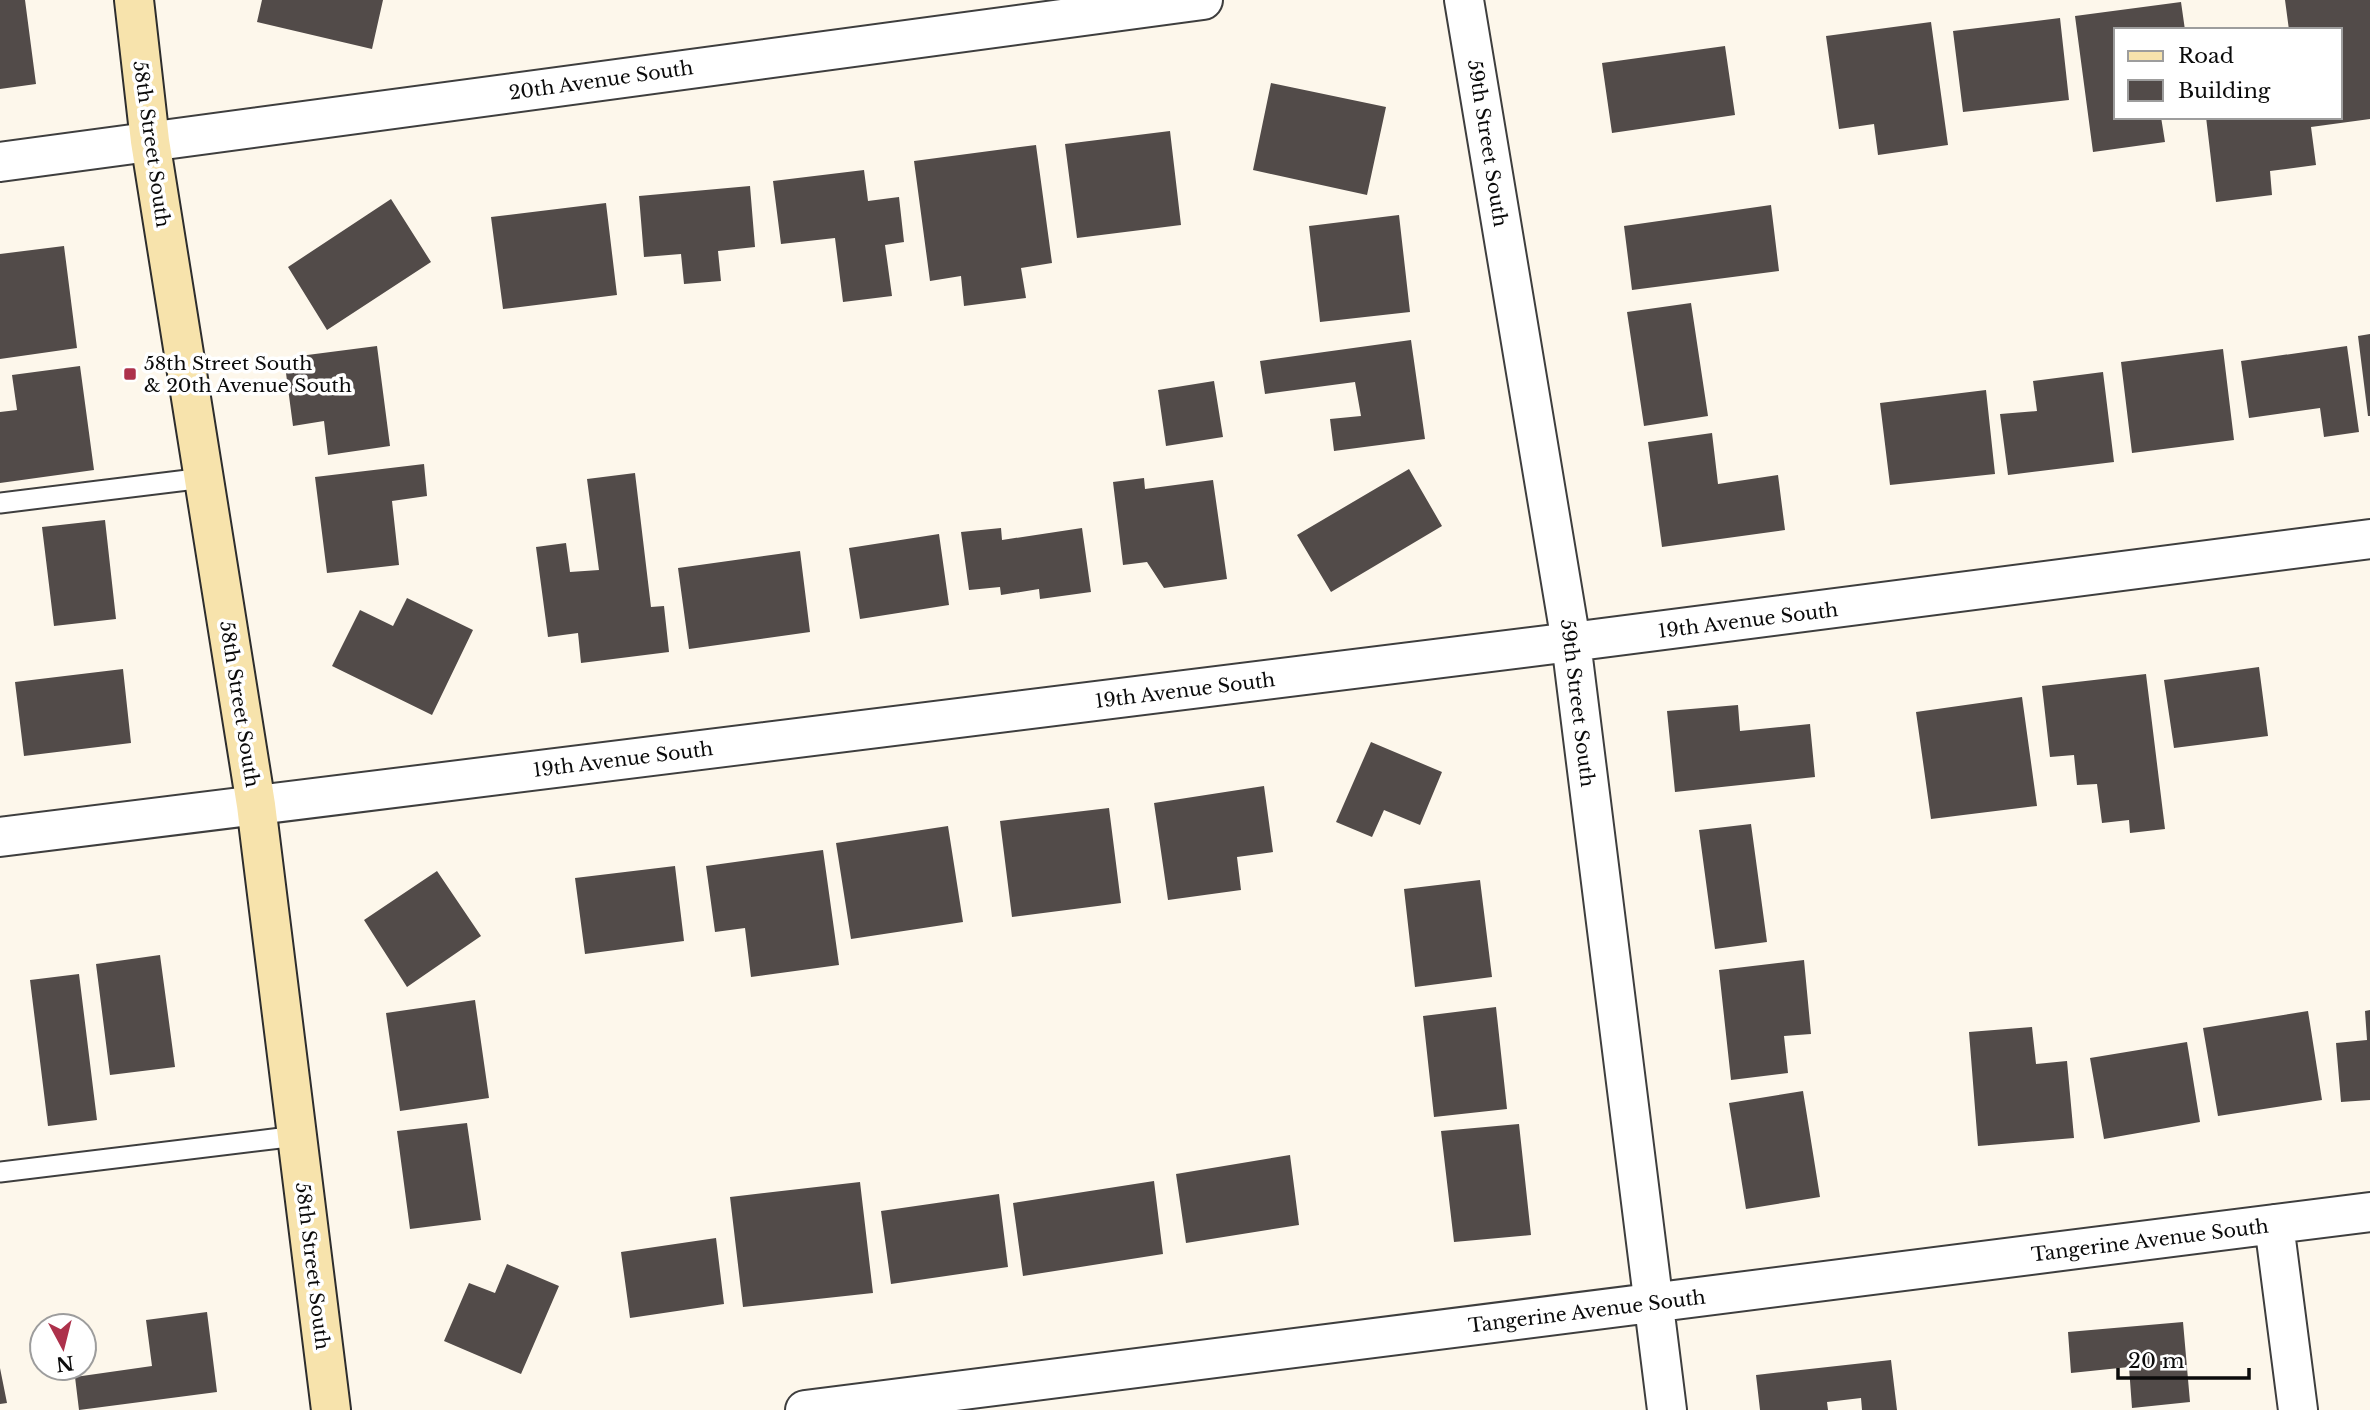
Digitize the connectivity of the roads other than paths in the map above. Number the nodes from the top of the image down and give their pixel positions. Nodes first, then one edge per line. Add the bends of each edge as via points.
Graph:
1 (134, 0) edge
2 (1203, 0) edge
3 (1465, 0) edge
4 (150, 141) junction
5 (0, 162) edge
6 (204, 478) junction
7 (0, 503) edge
8 (2370, 539) edge
9 (1571, 642) junction
10 (256, 805) junction
11 (0, 836) edge
12 (297, 1136) junction
13 (0, 1172) edge
14 (2370, 1212) edge
15 (2274, 1224) junction
16 (1653, 1303) junction
17 (331, 1410) edge
18 (804, 1410) edge
19 (1667, 1410) edge
20 (2298, 1410) edge

1 - 4 street, 58th Street South
2 - 4 street, 20th Avenue South
3 - 9 street, 59th Street South
4 - 5 street, 20th Avenue South
4 - 6 street, 58th Street South
6 - 7 lane
6 - 10 street, 58th Street South
8 - 9 street, 19th Avenue South
9 - 10 street, 19th Avenue South
9 - 16 street, 59th Street South
10 - 11 street, 19th Avenue South
10 - 12 street, 58th Street South
12 - 13 lane
12 - 17 street, 58th Street South
14 - 15 street, Tangerine Avenue South
15 - 16 street, Tangerine Avenue South
15 - 20 street
16 - 18 street, Tangerine Avenue South
16 - 19 street, 59th Street South

